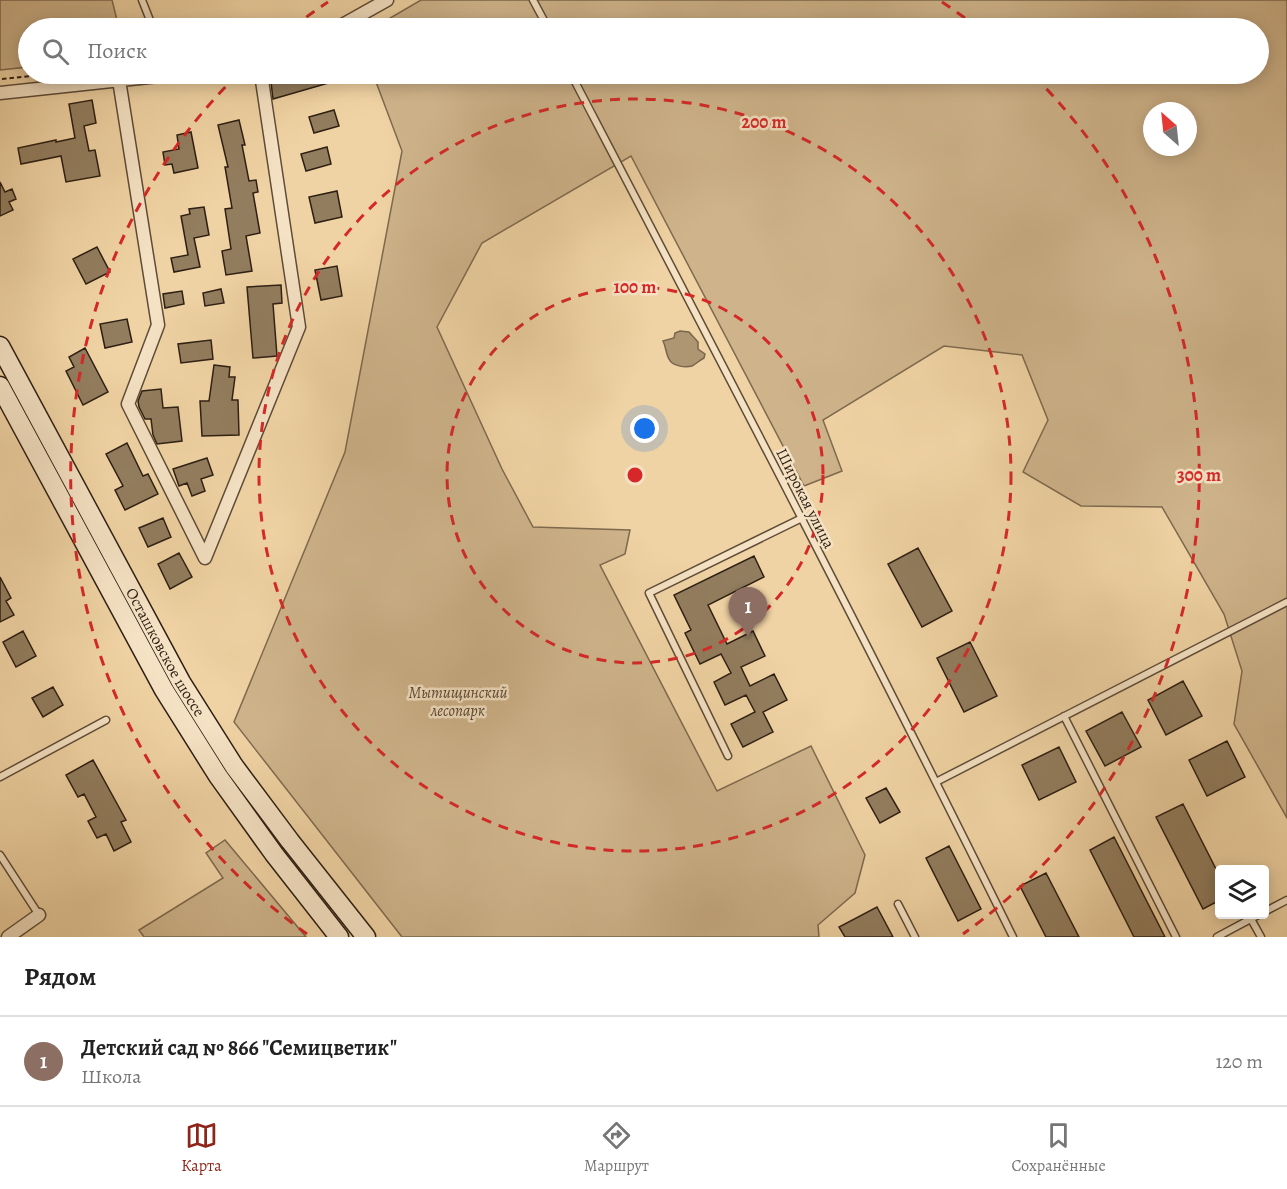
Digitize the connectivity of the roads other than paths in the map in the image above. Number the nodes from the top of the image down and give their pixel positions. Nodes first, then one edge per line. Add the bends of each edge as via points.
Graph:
1 (141, 0) edge
2 (387, 0) edge
3 (533, 0) edge
4 (149, 18) edge
5 (355, 18) edge
6 (543, 18) edge
7 (82, 84) edge
8 (120, 84) edge
9 (262, 84) edge
10 (577, 84) edge
11 (0, 93) edge
12 (0, 346) edge
13 (0, 386) edge
14 (802, 518) junction
15 (1287, 602) edge
16 (1064, 716) junction
17 (106, 720) dead end
18 (728, 756) dead end
19 (0, 777) edge
20 (936, 782) junction
21 (0, 855) edge
22 (1287, 900) edge
23 (898, 904) dead end
24 (1269, 909) edge
25 (39, 915) joint
26 (1251, 919) joint
27 (8, 937) edge
28 (339, 937) edge
29 (366, 937) edge
30 (915, 937) edge
31 (1013, 937) edge
32 (1176, 937) edge
33 (1217, 937) edge
34 (1261, 937) edge

1 - 4 lane
2 - 5 street
3 - 6 lane
7 - 11 street
8 - 9 street via 158,325 128,404 205,558 298,327
10 - 14 lane, Широкая улица
12 - 29 main road, Осташковское шоссе via 181,682 234,766
13 - 28 main road, Осташковское шоссе via 164,690 274,854
14 - 18 lane via 649,593
14 - 20 lane, Широкая улица
15 - 16 lane
16 - 20 lane
16 - 32 lane
17 - 19 lane
20 - 31 lane, Широкая улица
21 - 25 lane
22 - 24 lane
23 - 30 lane
25 - 27 street
26 - 33 lane
26 - 34 lane

